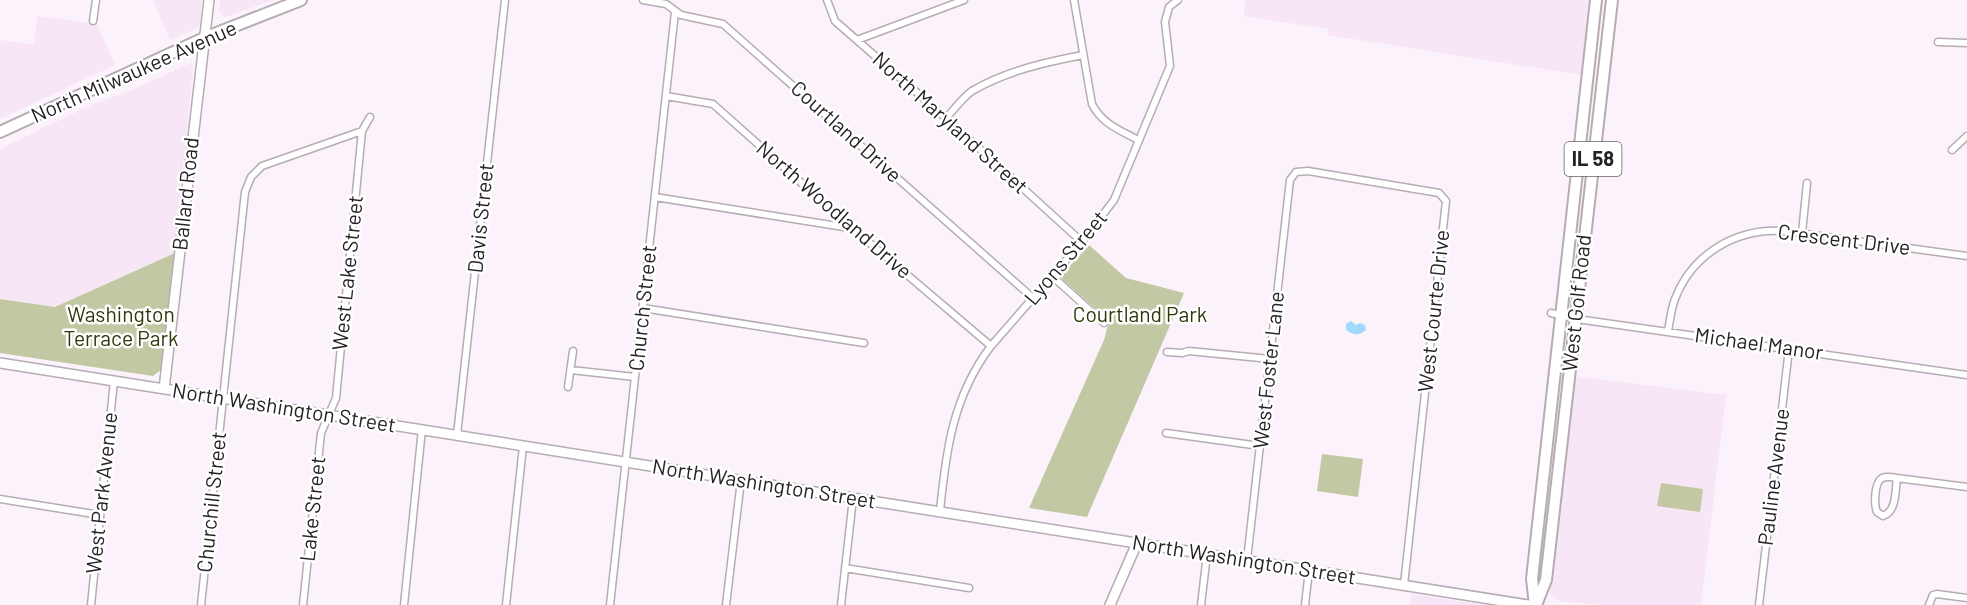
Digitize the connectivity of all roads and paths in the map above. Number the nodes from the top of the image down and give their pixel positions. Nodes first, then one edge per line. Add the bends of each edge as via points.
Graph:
1 (96, 0) edge
2 (209, 0) edge
3 (301, 0) edge
4 (505, 0) edge
5 (643, 0) edge
6 (827, 0) edge
7 (964, 0) edge
8 (1074, 0) edge
9 (1178, 0) edge
10 (1596, 0) edge
11 (1612, 0) edge
12 (675, 12) junction
13 (93, 21) dead end
14 (204, 38) junction
15 (857, 40) junction
16 (1938, 42) dead end
17 (1967, 43) edge
18 (1083, 54) junction
19 (666, 96) junction
20 (370, 117) dead end
21 (946, 118) junction
22 (362, 130) junction
23 (0, 132) edge
24 (1967, 135) edge
25 (1138, 140) junction
26 (1952, 150) dead end
27 (1290, 180) joint
28 (1807, 183) dead end
29 (655, 197) junction
30 (852, 228) junction
31 (1802, 233) junction
32 (1082, 242) junction
33 (1967, 256) edge
34 (1052, 276) junction
35 (1033, 298) junction
36 (643, 308) junction
37 (1556, 314) junction
38 (1575, 318) junction
39 (1104, 323) dead end
40 (1668, 331) junction
41 (864, 343) dead end
42 (991, 346) junction
43 (1789, 348) junction
44 (573, 351) dead end
45 (1167, 352) dead end
46 (1270, 359) junction
47 (0, 363) edge
48 (571, 370) junction
49 (1967, 375) edge
50 (635, 377) junction
51 (114, 381) junction
52 (568, 387) dead end
53 (164, 389) junction
54 (223, 398) junction
55 (329, 415) junction
56 (422, 429) junction
57 (1166, 434) dead end
58 (457, 435) junction
59 (523, 446) junction
60 (1260, 446) junction
61 (626, 462) junction
62 (1897, 478) junction
63 (741, 480) junction
64 (1967, 488) edge
65 (853, 498) junction
66 (0, 499) edge
67 (940, 511) junction
68 (100, 515) junction
69 (1137, 543) junction
70 (1207, 554) junction
71 (1247, 560) junction
72 (845, 568) junction
73 (1309, 570) junction
74 (1404, 585) junction
75 (969, 588) dead end
76 (1967, 598) edge
77 (91, 605) edge
78 (201, 605) edge
79 (303, 605) edge
80 (404, 605) edge
81 (506, 605) edge
82 (610, 605) edge
83 (726, 605) edge
84 (841, 605) edge
85 (1110, 605) edge
86 (1201, 605) edge
87 (1305, 605) edge
88 (1528, 605) edge
89 (1536, 605) edge
90 (1759, 605) edge
91 (1929, 605) edge

1 - 13 street
2 - 14 street, Ballard Road
3 - 14 main road, North Milwaukee Avenue
4 - 58 street, Davis Street
5 - 12 street, Courtland Drive via 671,5
6 - 15 street, North Maryland Street via 835,21
7 - 15 street
8 - 18 street
9 - 25 street, Lyons Street via 1169,7 1165,22 1170,66
10 - 37 main road, West Golf Road / IL 58
11 - 38 main road, West Golf Road / IL 58
12 - 19 street, Church Street
12 - 35 street, Courtland Drive via 729,28
14 - 23 main road, North Milwaukee Avenue
14 - 53 street, Ballard Road
15 - 21 street, North Maryland Street
16 - 17 street
18 - 21 street via 1044,62 971,92
18 - 25 street via 1097,114
19 - 29 street, Church Street
19 - 30 street, North Woodland Drive via 713,104
20 - 22 street
21 - 32 street, North Maryland Street
22 - 54 street, Churchill Street via 262,166 251,177 245,192
22 - 55 street, West Lake Street via 336,398
24 - 26 street
25 - 32 street, Lyons Street via 1114,200
27 - 46 street, West Foster Lane
27 - 74 street, West Courte Drive via 1296,172 1308,171 1439,193 1446,201
28 - 31 street
29 - 30 street
29 - 36 street, Church Street
30 - 42 street, North Woodland Drive
31 - 33 street, Crescent Drive
31 - 40 street, Crescent Drive via 1755,232 1718,246 1697,264 1680,289
32 - 34 street, Lyons Street
34 - 35 street, Lyons Street
34 - 39 street
35 - 42 street, Lyons Street
36 - 41 street
36 - 50 street, Church Street
37 - 38 street, Michael Manor
37 - 89 main road, West Golf Road / IL 58 via 1532,579
38 - 40 street, Michael Manor
38 - 89 main road, West Golf Road / IL 58 via 1546,580
40 - 43 street, Michael Manor
42 - 67 street, Lyons Street via 977,364 953,421
43 - 49 street, Michael Manor
43 - 90 street, Pauline Avenue
44 - 48 street
45 - 46 street
46 - 60 street, West Foster Lane
47 - 51 street, North Washington Street
48 - 50 street
48 - 52 street
50 - 61 street, Church Street
51 - 53 street, North Washington Street
51 - 68 street, West Park Avenue
53 - 54 street, North Washington Street
54 - 55 street, North Washington Street
54 - 78 street, Churchill Street
55 - 56 street, North Washington Street
55 - 79 street, Lake Street via 322,430
56 - 58 street, North Washington Street
56 - 80 street
57 - 60 street
58 - 59 street, North Washington Street
59 - 61 street, North Washington Street
59 - 81 street
60 - 71 street, West Foster Lane
61 - 63 street, North Washington Street
61 - 82 street, Church Street
62 - 62 street via 1892,508 1883,516 1874,506 1878,482 1882,478
62 - 64 street
63 - 65 street, North Washington Street
63 - 83 street
65 - 67 street, North Washington Street
65 - 72 street
66 - 68 street
67 - 69 street, North Washington Street
68 - 77 street, West Park Avenue
69 - 70 street, North Washington Street
69 - 85 street
70 - 71 street, North Washington Street
70 - 86 street
71 - 73 street, North Washington Street
72 - 75 street
72 - 84 street
73 - 74 street, North Washington Street
73 - 87 street
74 - 88 street, North Washington Street
76 - 91 street via 1937,594

